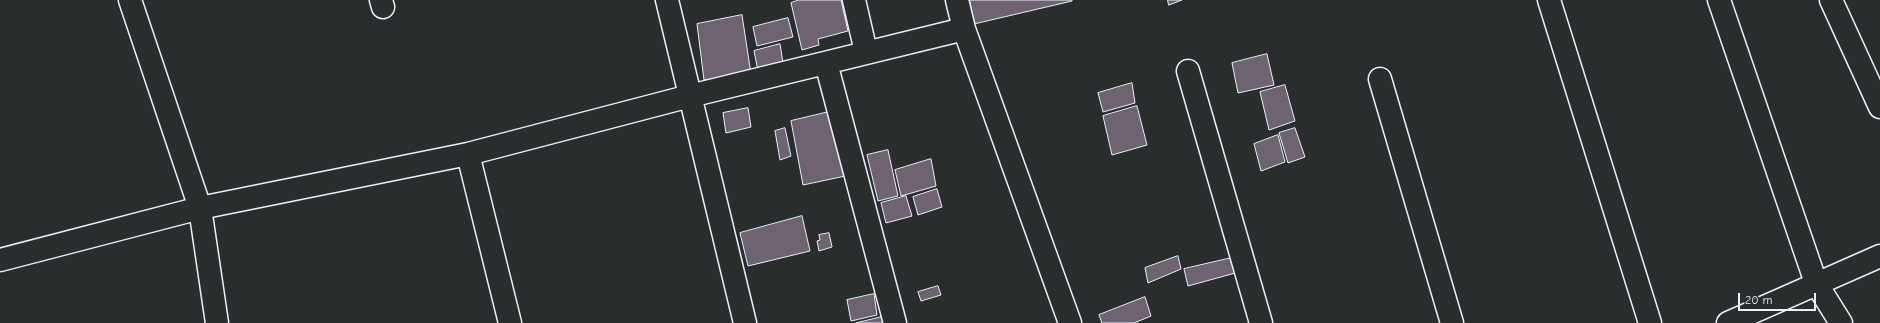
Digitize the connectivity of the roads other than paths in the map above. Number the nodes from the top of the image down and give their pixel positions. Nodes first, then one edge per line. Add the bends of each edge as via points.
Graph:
1 (130, 0) edge
2 (667, 0) edge
3 (854, 0) edge
4 (957, 0) edge
5 (1549, 0) edge
6 (1719, 0) edge
7 (1831, 0) edge
8 (964, 29) junction
9 (866, 52) junction
10 (826, 62) junction
11 (1188, 71) dead end
12 (1380, 79) dead end
13 (690, 96) junction
14 (1880, 107) edge
15 (468, 154) junction
16 (200, 208) junction
17 (1880, 256) edge
18 (0, 260) edge
19 (1816, 283) junction
20 (217, 323) edge
21 (510, 323) edge
22 (745, 323) edge
23 (895, 323) edge
24 (1070, 323) edge
25 (1261, 323) edge
26 (1452, 323) edge
27 (1650, 323) edge
28 (1728, 323) edge
29 (1841, 323) edge

1 - 16 street
2 - 13 street
3 - 9 street
4 - 8 street
5 - 27 street
6 - 19 street
7 - 14 street
8 - 9 street
8 - 24 street
9 - 10 street
10 - 13 street
10 - 23 street
11 - 25 street
12 - 26 street
13 - 15 street
13 - 22 street
15 - 16 street
15 - 21 street
16 - 18 street
16 - 20 street
17 - 19 street
19 - 28 street
19 - 29 street

